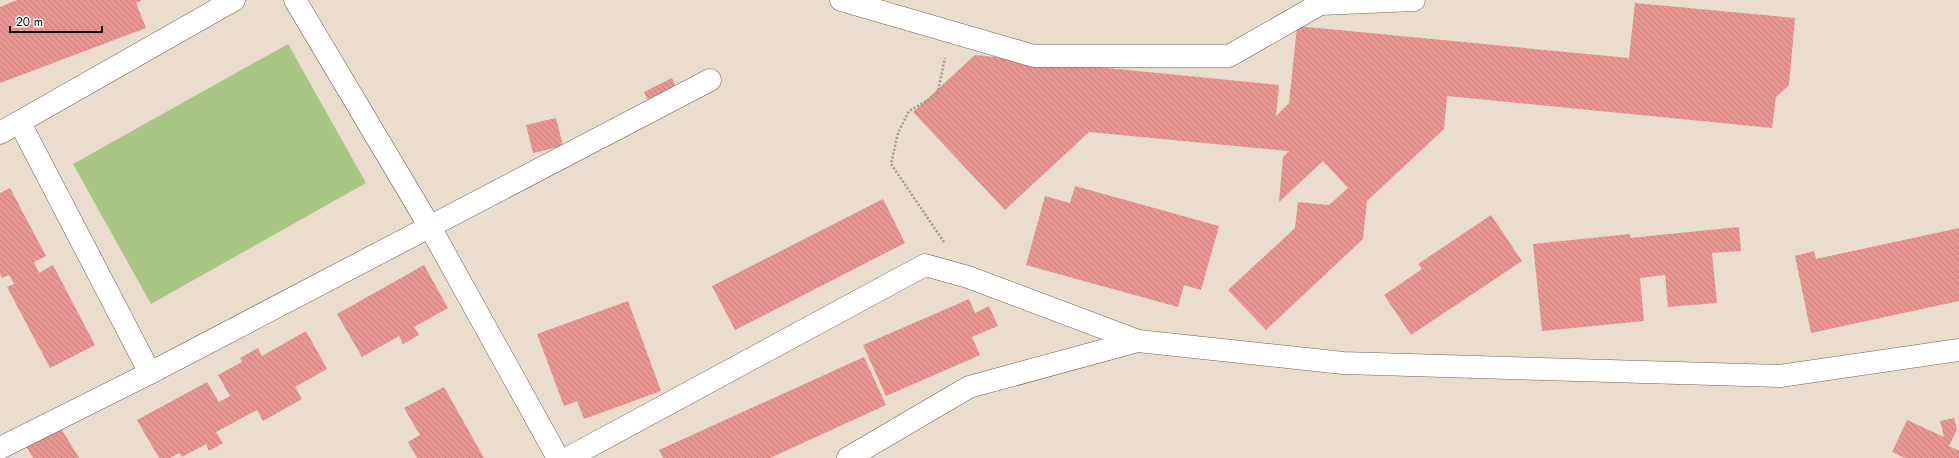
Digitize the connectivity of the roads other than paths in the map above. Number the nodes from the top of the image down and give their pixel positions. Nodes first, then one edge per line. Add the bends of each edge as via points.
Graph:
1 (234, 0) edge
2 (295, 0) edge
3 (841, 0) edge
4 (1414, 0) edge
5 (710, 80) dead end
6 (20, 123) junction
7 (0, 133) edge
8 (430, 227) junction
9 (1138, 341) junction
10 (1959, 350) edge
11 (150, 373) junction
12 (0, 448) edge
13 (558, 458) edge
14 (568, 458) edge
15 (848, 458) edge

1 - 6 street
2 - 8 street
3 - 4 street via 1034,56 1229,56 1320,4
5 - 8 street
6 - 7 street
6 - 11 street
8 - 11 street
8 - 13 street
9 - 10 street via 1343,363 1780,376
9 - 14 street via 968,277 925,265
9 - 15 street via 970,387
11 - 12 street

